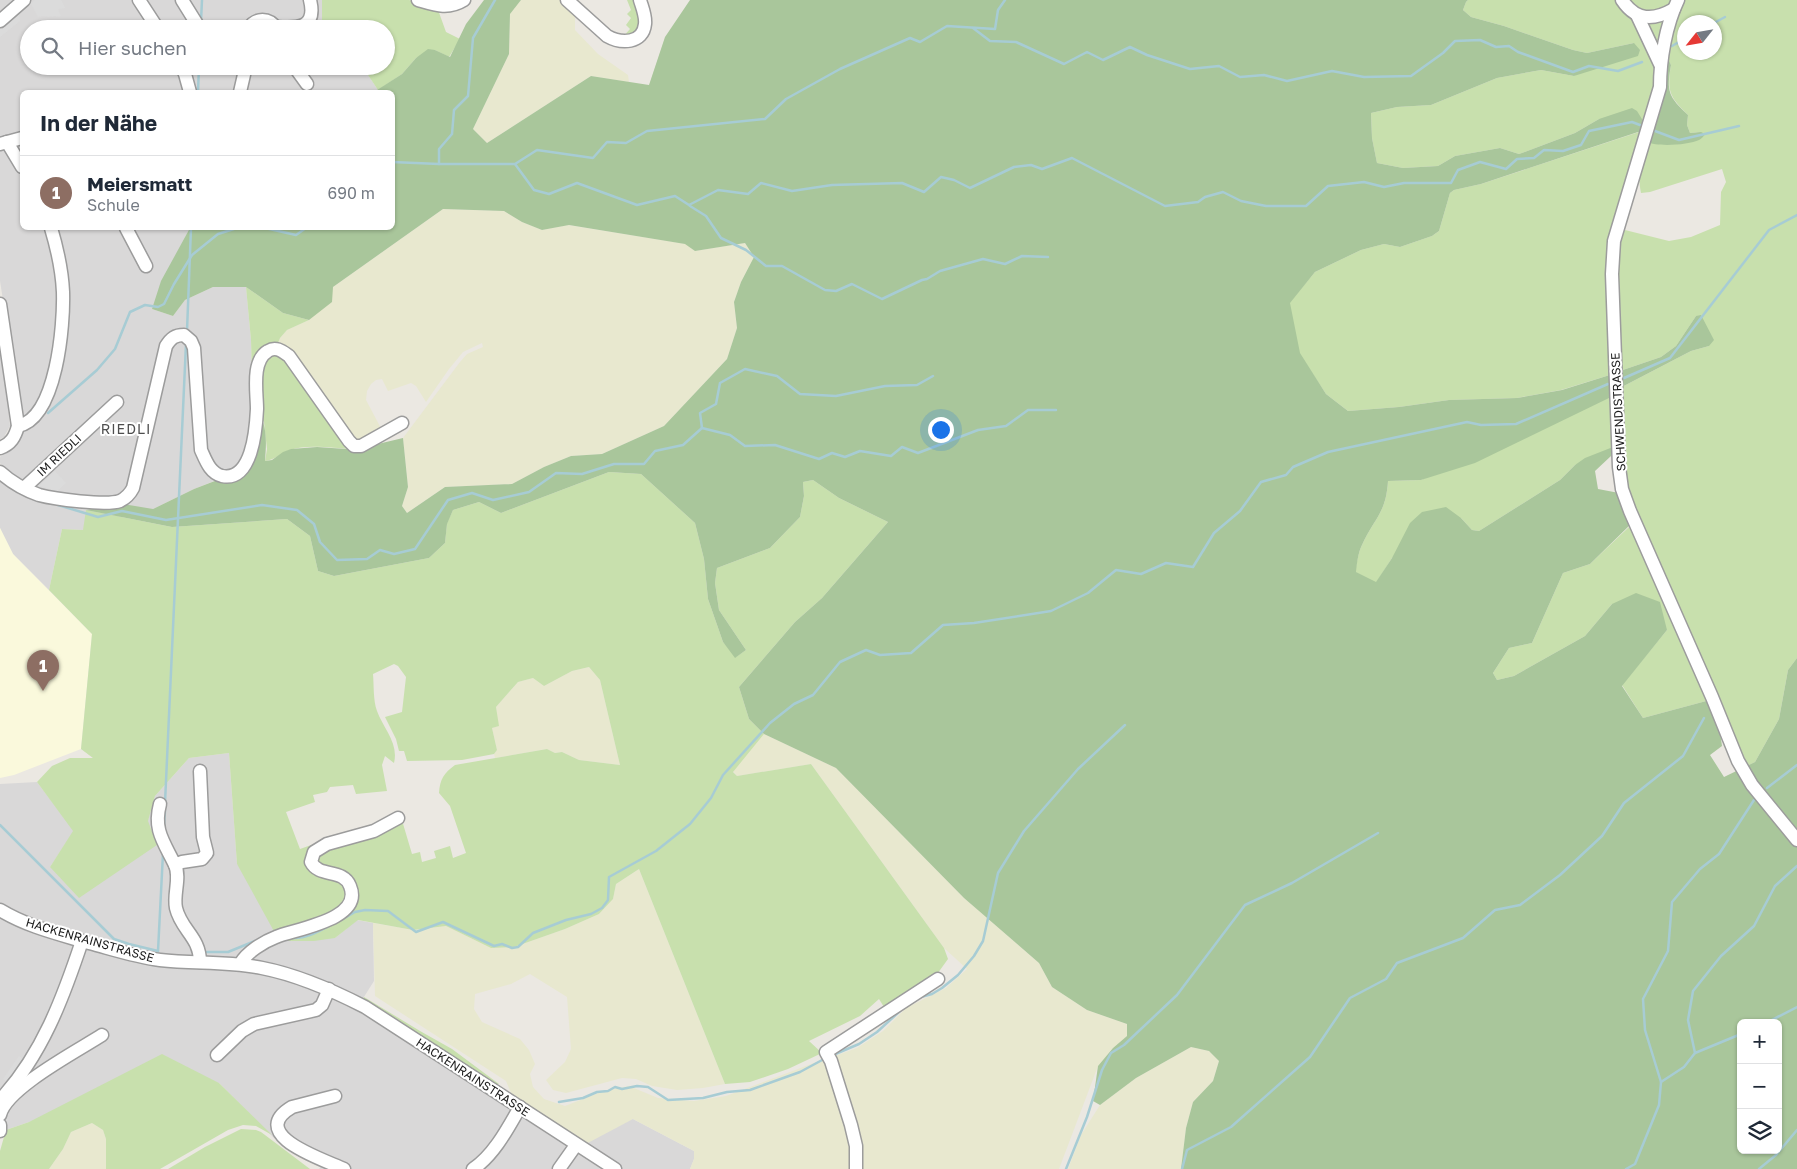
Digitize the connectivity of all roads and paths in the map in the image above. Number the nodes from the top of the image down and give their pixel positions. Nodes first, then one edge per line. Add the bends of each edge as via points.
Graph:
1 (24, 0) edge
2 (139, 0) edge
3 (182, 0) edge
4 (310, 0) edge
5 (418, 0) edge
6 (464, 0) edge
7 (567, 0) edge
8 (640, 0) edge
9 (1622, 0) edge
10 (1676, 5) edge
11 (1637, 15) junction
12 (152, 20) edge
13 (194, 20) edge
14 (309, 20) edge
15 (0, 21) edge
16 (1660, 64) junction
17 (185, 75) edge
18 (244, 75) edge
19 (300, 75) edge
20 (306, 84) dead end
21 (189, 90) edge
22 (240, 90) edge
23 (20, 139) edge
24 (4, 143) edge
25 (20, 164) edge
26 (52, 230) edge
27 (127, 230) edge
28 (146, 266) dead end
29 (0, 304) edge
30 (117, 402) dead end
31 (402, 423) dead end
32 (18, 426) junction
33 (0, 448) edge
34 (0, 472) edge
35 (24, 488) junction
36 (200, 770) dead end
37 (160, 804) dead end
38 (398, 818) dead end
39 (1797, 840) edge
40 (175, 865) junction
41 (0, 910) edge
42 (82, 940) junction
43 (200, 962) junction
44 (240, 964) junction
45 (938, 979) dead end
46 (330, 989) junction
47 (102, 1034) dead end
48 (217, 1056) dead end
49 (334, 1096) dead end
50 (0, 1100) edge
51 (520, 1107) junction
52 (0, 1115) edge
53 (0, 1125) edge
54 (0, 1131) edge
55 (576, 1144) junction
56 (344, 1169) edge
57 (473, 1169) edge
58 (559, 1169) edge
59 (615, 1169) edge
60 (856, 1169) edge

1 - 15 street
2 - 12 street
3 - 13 street
4 - 14 street
5 - 6 street via 442,6 454,6
7 - 8 street via 607,36 624,42 635,39 644,29
9 - 11 street
10 - 11 street via 1662,16
10 - 16 street, SCHWENDISTRASSE
11 - 16 street
16 - 39 street, SCHWENDISTRASSE via 1660,87 1614,241 1612,274 1622,489 1738,761 1752,785
17 - 21 street
18 - 22 street
19 - 20 street
23 - 24 street
24 - 25 street
26 - 32 street via 63,290 62,332 48,393 27,424
27 - 28 street
29 - 32 street
30 - 35 street, IM RIEDLI
31 - 35 street via 361,446 354,446 348,442 289,356 282,350 272,349 263,354 258,365 257,411 248,462 234,476 218,475 206,463 201,450 194,348 184,335 177,335 166,346 133,488 126,498 118,502 57,499
32 - 33 street via 16,435
34 - 35 street
36 - 40 street via 203,836 207,853 198,860
37 - 40 street via 157,825
38 - 44 street via 314,852 311,862 314,868 344,877 349,884 352,891 347,907 325,922 264,943 244,957
40 - 43 street via 178,874 177,911 199,947
41 - 42 street, HACKENRAINSTRASSE via 40,928
42 - 43 street, HACKENRAINSTRASSE via 148,958
42 - 50 street via 62,999 45,1036 27,1067
43 - 44 street, HACKENRAINSTRASSE
44 - 46 street, HACKENRAINSTRASSE via 280,972
45 - 60 street via 826,1052 852,1125
46 - 48 street via 322,1006 316,1010 254,1024
46 - 51 street, HACKENRAINSTRASSE via 365,1007
47 - 52 street via 26,1084 5,1104
49 - 56 street via 286,1110 278,1123 279,1132 292,1145
51 - 55 street, HACKENRAINSTRASSE
51 - 57 street via 495,1147
53 - 54 street
55 - 58 street
55 - 59 street, HACKENRAINSTRASSE

